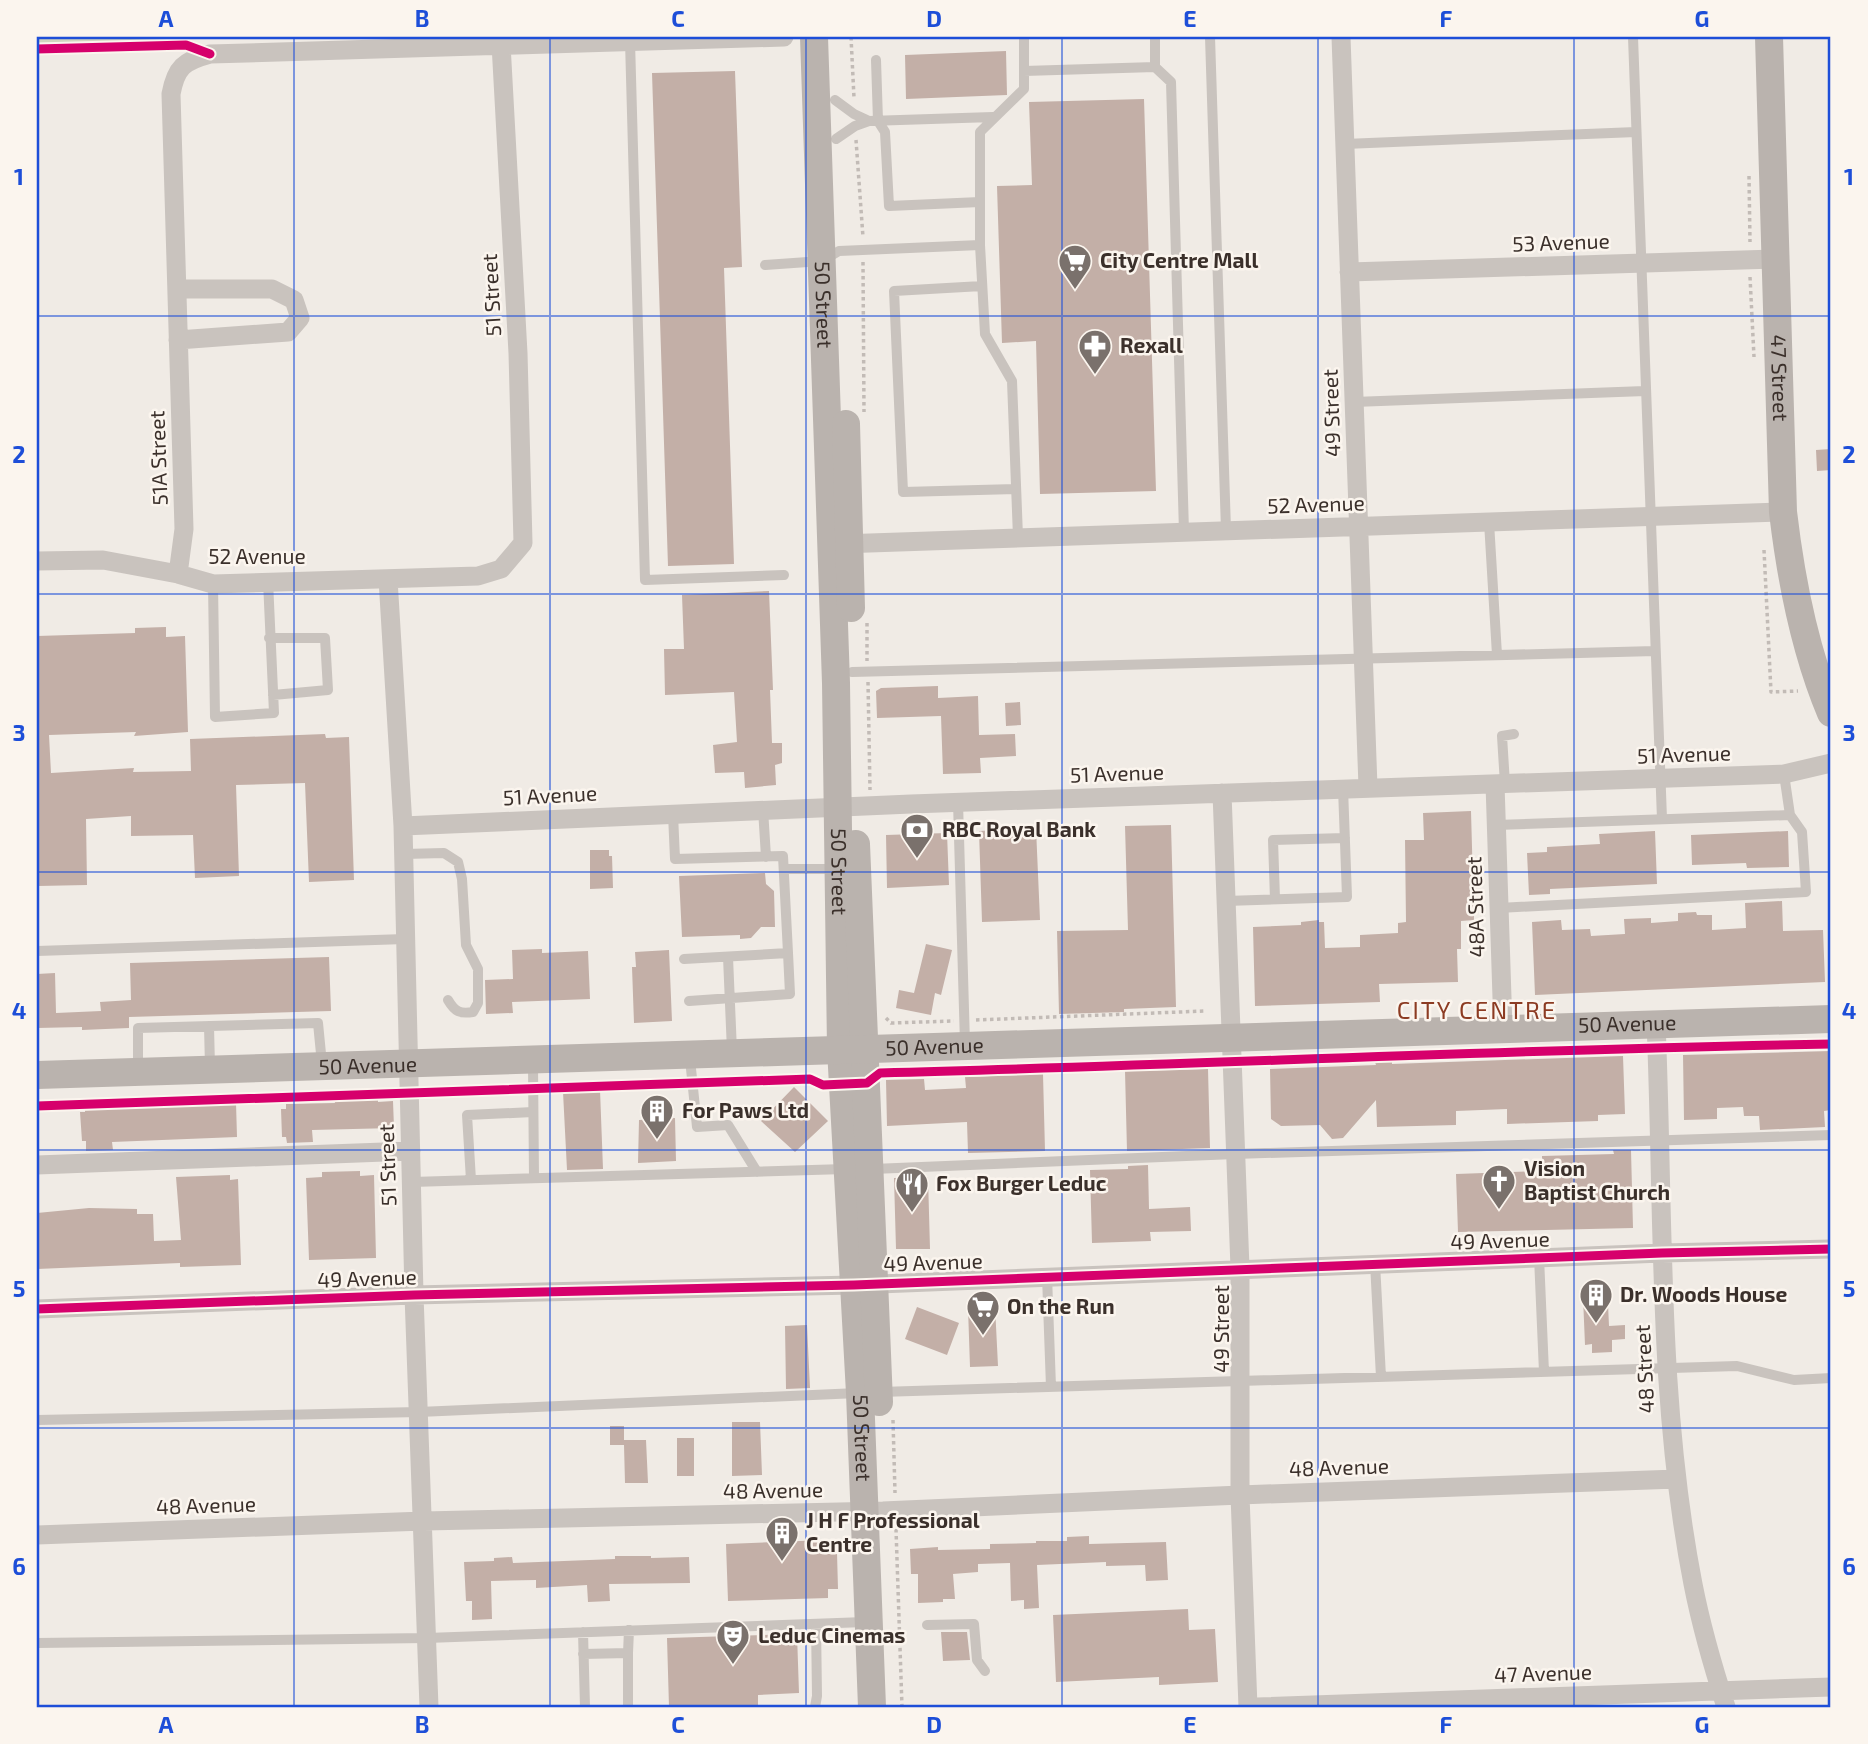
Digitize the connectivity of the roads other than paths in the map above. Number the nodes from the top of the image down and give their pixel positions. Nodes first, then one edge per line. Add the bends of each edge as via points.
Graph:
1 (783, 37) edge
2 (814, 37) edge
3 (834, 37) edge
4 (1024, 37) edge
5 (1155, 37) edge
6 (1210, 37) edge
7 (1341, 37) edge
8 (1633, 37) edge
9 (1769, 37) edge
10 (630, 41) junction
11 (501, 44) junction
12 (876, 60) dead end
13 (1155, 67) junction
14 (1024, 71) junction
15 (835, 100) junction
16 (993, 117) junction
17 (873, 121) junction
18 (1636, 132) junction
19 (836, 139) junction
20 (1345, 144) junction
21 (980, 202) junction
22 (980, 245) junction
23 (831, 256) junction
24 (1775, 259) junction
25 (1640, 263) junction
26 (765, 265) dead end
27 (1349, 272) junction
28 (982, 286) junction
29 (177, 289) junction
30 (178, 340) junction
31 (1645, 391) junction
32 (1354, 402) junction
33 (1016, 489) junction
34 (1783, 512) junction
35 (1650, 516) junction
36 (1489, 522) junction
37 (1358, 526) junction
38 (1226, 530) junction
39 (1184, 532) junction
40 (1018, 537) junction
41 (840, 544) junction
42 (37, 561) edge
43 (178, 574) junction
44 (784, 575) dead end
45 (478, 576) joint
46 (388, 579) junction
47 (268, 581) junction
48 (214, 584) junction
49 (269, 638) junction
50 (1655, 651) junction
51 (1497, 656) junction
52 (1363, 659) junction
53 (852, 672) junction
54 (272, 695) junction
55 (1831, 713) edge
56 (1514, 734) dead end
57 (1831, 763) edge
58 (1784, 774) junction
59 (1660, 778) junction
60 (1500, 784) junction
61 (1368, 787) junction
62 (1343, 788) junction
63 (1222, 793) junction
64 (958, 802) junction
65 (845, 806) junction
66 (763, 810) junction
67 (673, 814) junction
68 (1790, 815) junction
69 (1661, 819) junction
70 (403, 825) junction
71 (1496, 825) junction
72 (1345, 838) junction
73 (404, 854) junction
74 (765, 857) junction
75 (784, 869) junction
76 (838, 869) junction
77 (1275, 899) junction
78 (1226, 901) junction
79 (1499, 908) junction
80 (405, 939) junction
81 (37, 951) edge
82 (788, 953) junction
83 (728, 957) junction
84 (684, 960) dead end
85 (730, 997) junction
86 (447, 1000) dead end
87 (688, 1000) dead end
88 (1831, 1019) edge
89 (1656, 1023) junction
90 (209, 1026) junction
91 (1503, 1028) junction
92 (965, 1032) junction
93 (1231, 1037) junction
94 (853, 1048) junction
95 (732, 1053) junction
96 (690, 1055) junction
97 (533, 1060) junction
98 (408, 1066) junction
99 (322, 1068) junction
100 (210, 1070) junction
101 (138, 1072) junction
102 (37, 1075) edge
103 (533, 1112) junction
104 (1831, 1135) edge
105 (1660, 1139) junction
106 (411, 1151) junction
107 (1235, 1154) junction
108 (37, 1165) edge
109 (859, 1169) junction
110 (757, 1171) junction
111 (534, 1178) junction
112 (471, 1180) junction
113 (412, 1182) junction
114 (1831, 1249) edge
115 (1662, 1253) junction
116 (1539, 1257) junction
117 (1375, 1264) junction
118 (1240, 1269) junction
119 (1047, 1276) junction
120 (865, 1284) junction
121 (414, 1295) junction
122 (37, 1309) edge
123 (1667, 1368) junction
124 (1544, 1372) junction
125 (1381, 1377) junction
126 (1831, 1378) edge
127 (1240, 1381) junction
128 (1051, 1387) junction
129 (869, 1393) junction
130 (419, 1412) junction
131 (37, 1420) edge
132 (1677, 1479) junction
133 (1240, 1495) junction
134 (873, 1511) junction
135 (424, 1521) junction
136 (37, 1535) edge
137 (869, 1622) junction
138 (817, 1624) junction
139 (927, 1625) dead end
140 (628, 1630) junction
141 (583, 1632) junction
142 (427, 1638) junction
143 (37, 1643) edge
144 (628, 1653) junction
145 (583, 1654) junction
146 (985, 1671) dead end
147 (1831, 1687) edge
148 (1723, 1699) edge
149 (1559, 1702) edge
150 (429, 1707) edge
151 (584, 1707) edge
152 (628, 1707) edge
153 (815, 1707) edge
154 (872, 1707) edge
155 (890, 1707) edge
156 (1248, 1707) edge
157 (1257, 1707) edge

1 - 10 street
2 - 23 main road, 50 Street
3 - 15 main road, 50 Street
4 - 14 lane
5 - 13 lane
6 - 38 lane
7 - 20 street, 49 Street
8 - 18 lane
9 - 24 main road, 47 Street
10 - 11 street
10 - 44 lane via 645,580
11 - 29 street, 51A Street via 210,54 182,65 171,94
11 - 45 street, 51 Street via 523,543 501,569
12 - 17 lane
13 - 14 lane
13 - 39 lane via 1171,82
14 - 16 lane via 1024,89
15 - 17 lane
15 - 19 main road, 50 Street
16 - 17 lane
16 - 21 lane via 980,132
17 - 19 lane
17 - 21 lane via 885,132 889,206
18 - 20 lane
18 - 25 lane
19 - 23 main road, 50 Street
20 - 27 street, 49 Street
21 - 22 lane
22 - 23 lane
22 - 28 lane
23 - 26 lane
23 - 41 main road, 50 Street
24 - 25 street, 53 Avenue
24 - 34 main road, 47 Street
25 - 27 street, 53 Avenue
25 - 31 lane
27 - 32 street, 49 Street
28 - 33 lane via 985,334 1012,381
28 - 33 lane via 894,291 903,492
29 - 30 street, 51A Street
29 - 30 street via 272,289 294,300 300,318 288,332
30 - 43 street, 51A Street via 184,528
31 - 32 lane
31 - 35 lane
32 - 37 street, 49 Street
33 - 40 lane
34 - 35 street, 52 Avenue
34 - 55 main road, 47 Street via 1803,628
35 - 36 street, 52 Avenue
35 - 50 lane
36 - 37 street, 52 Avenue
36 - 51 lane
37 - 38 street, 52 Avenue
37 - 52 street, 49 Street
38 - 39 street, 52 Avenue
39 - 40 street, 52 Avenue
40 - 41 street, 52 Avenue
41 - 53 main road, 50 Street
41 - 65 main road, 50 Street via 836,683
42 - 43 street, 52 Avenue via 103,560
43 - 48 street, 52 Avenue
45 - 46 street, 52 Avenue
46 - 47 street, 52 Avenue
46 - 70 street, 51 Street
47 - 48 street, 52 Avenue
47 - 49 lane
48 - 54 lane via 215,716 274,713
49 - 54 lane
49 - 54 lane via 325,638 327,664 328,690
50 - 51 lane
50 - 59 lane
51 - 52 lane
52 - 53 lane
52 - 61 street, 49 Street
53 - 65 main road, 50 Street
56 - 60 lane via 1502,736
57 - 58 street, 51 Avenue
58 - 59 street, 51 Avenue
58 - 68 lane
59 - 60 street, 51 Avenue
59 - 69 lane
60 - 61 street, 51 Avenue
60 - 71 street, 48A Street
61 - 62 street, 51 Avenue
62 - 63 street, 51 Avenue
62 - 72 lane
63 - 64 street, 51 Avenue
63 - 78 street, 49 Street
64 - 65 street, 51 Avenue
64 - 92 lane
65 - 66 street, 51 Avenue
65 - 76 main road, 50 Street
65 - 94 main road, 50 Street
66 - 67 street, 51 Avenue
66 - 74 lane
67 - 70 street, 51 Avenue
67 - 74 lane via 674,859
68 - 69 lane
68 - 79 lane via 1802,832 1806,892
69 - 71 lane
70 - 73 street, 51 Street
71 - 79 street, 48A Street
72 - 77 lane via 1273,841
72 - 77 lane via 1347,897
73 - 80 street, 51 Street
73 - 86 lane via 444,853 458,862 466,945 478,969 478,1003 473,1012 461,1013
74 - 75 lane via 783,856
75 - 76 lane
75 - 82 lane
76 - 94 main road, 50 Street
77 - 78 lane
78 - 93 street, 49 Street
79 - 91 street, 48A Street
80 - 81 lane
80 - 98 street, 51 Street
82 - 83 lane
82 - 85 lane via 790,993
83 - 84 lane
83 - 85 lane
85 - 87 lane
85 - 95 lane
88 - 89 main road, 50 Avenue
89 - 91 main road, 50 Avenue
89 - 105 street, 48 Street
90 - 99 lane via 318,1023
90 - 100 lane
90 - 101 lane via 138,1028
91 - 93 main road, 50 Avenue
92 - 93 main road, 50 Avenue
92 - 94 main road, 50 Avenue
93 - 107 street, 49 Street
94 - 95 main road, 50 Avenue
94 - 109 main road, 50 Street
95 - 96 main road, 50 Avenue
96 - 97 main road, 50 Avenue
96 - 110 lane via 696,1127 727,1125
97 - 98 main road, 50 Avenue
97 - 103 lane
98 - 99 main road, 50 Avenue
98 - 106 street, 51 Street
99 - 100 main road, 50 Avenue
100 - 101 main road, 50 Avenue
101 - 102 main road, 50 Avenue
103 - 111 lane
103 - 112 lane via 467,1115
104 - 105 lane
105 - 107 lane
105 - 115 street, 48 Street
106 - 108 street
106 - 113 street, 51 Street
107 - 109 lane
107 - 118 street, 49 Street
109 - 110 lane
109 - 120 main road, 50 Street
110 - 111 lane
111 - 112 lane
112 - 113 lane
113 - 121 street, 51 Street
114 - 115 street, 49 Avenue
115 - 116 street, 49 Avenue
115 - 123 street, 48 Street
116 - 117 street, 49 Avenue
116 - 124 lane
117 - 118 street, 49 Avenue
117 - 125 lane
118 - 119 street, 49 Avenue
118 - 127 street, 49 Street
119 - 120 street, 49 Avenue
119 - 128 lane
120 - 121 street, 49 Avenue
120 - 129 main road, 50 Street
121 - 122 street, 49 Avenue
121 - 130 street, 51 Street
123 - 124 lane
123 - 126 lane via 1737,1366 1794,1380
123 - 132 street, 48 Street
124 - 125 lane
125 - 127 lane
127 - 128 lane
127 - 133 street, 49 Street
128 - 129 lane
129 - 130 lane
129 - 134 main road, 50 Street
130 - 131 lane
130 - 135 street, 51 Street
132 - 133 street, 48 Avenue
132 - 148 street, 48 Street via 1693,1585
133 - 134 street, 48 Avenue
133 - 156 street, 49 Street
134 - 135 street, 48 Avenue
134 - 137 main road, 50 Street
134 - 155 main road, 50 Street
135 - 136 street, 48 Avenue
135 - 142 street, 51 Street
137 - 138 lane
137 - 154 main road, 50 Street
138 - 140 lane
138 - 153 lane
139 - 146 lane via 974,1624 977,1660
140 - 141 lane
140 - 144 lane
141 - 142 lane
141 - 145 lane
142 - 143 lane
142 - 150 street, 51 Street
144 - 145 lane
144 - 152 lane
145 - 151 lane
147 - 148 street, 47 Avenue
148 - 149 street, 47 Avenue
149 - 157 street, 47 Avenue

